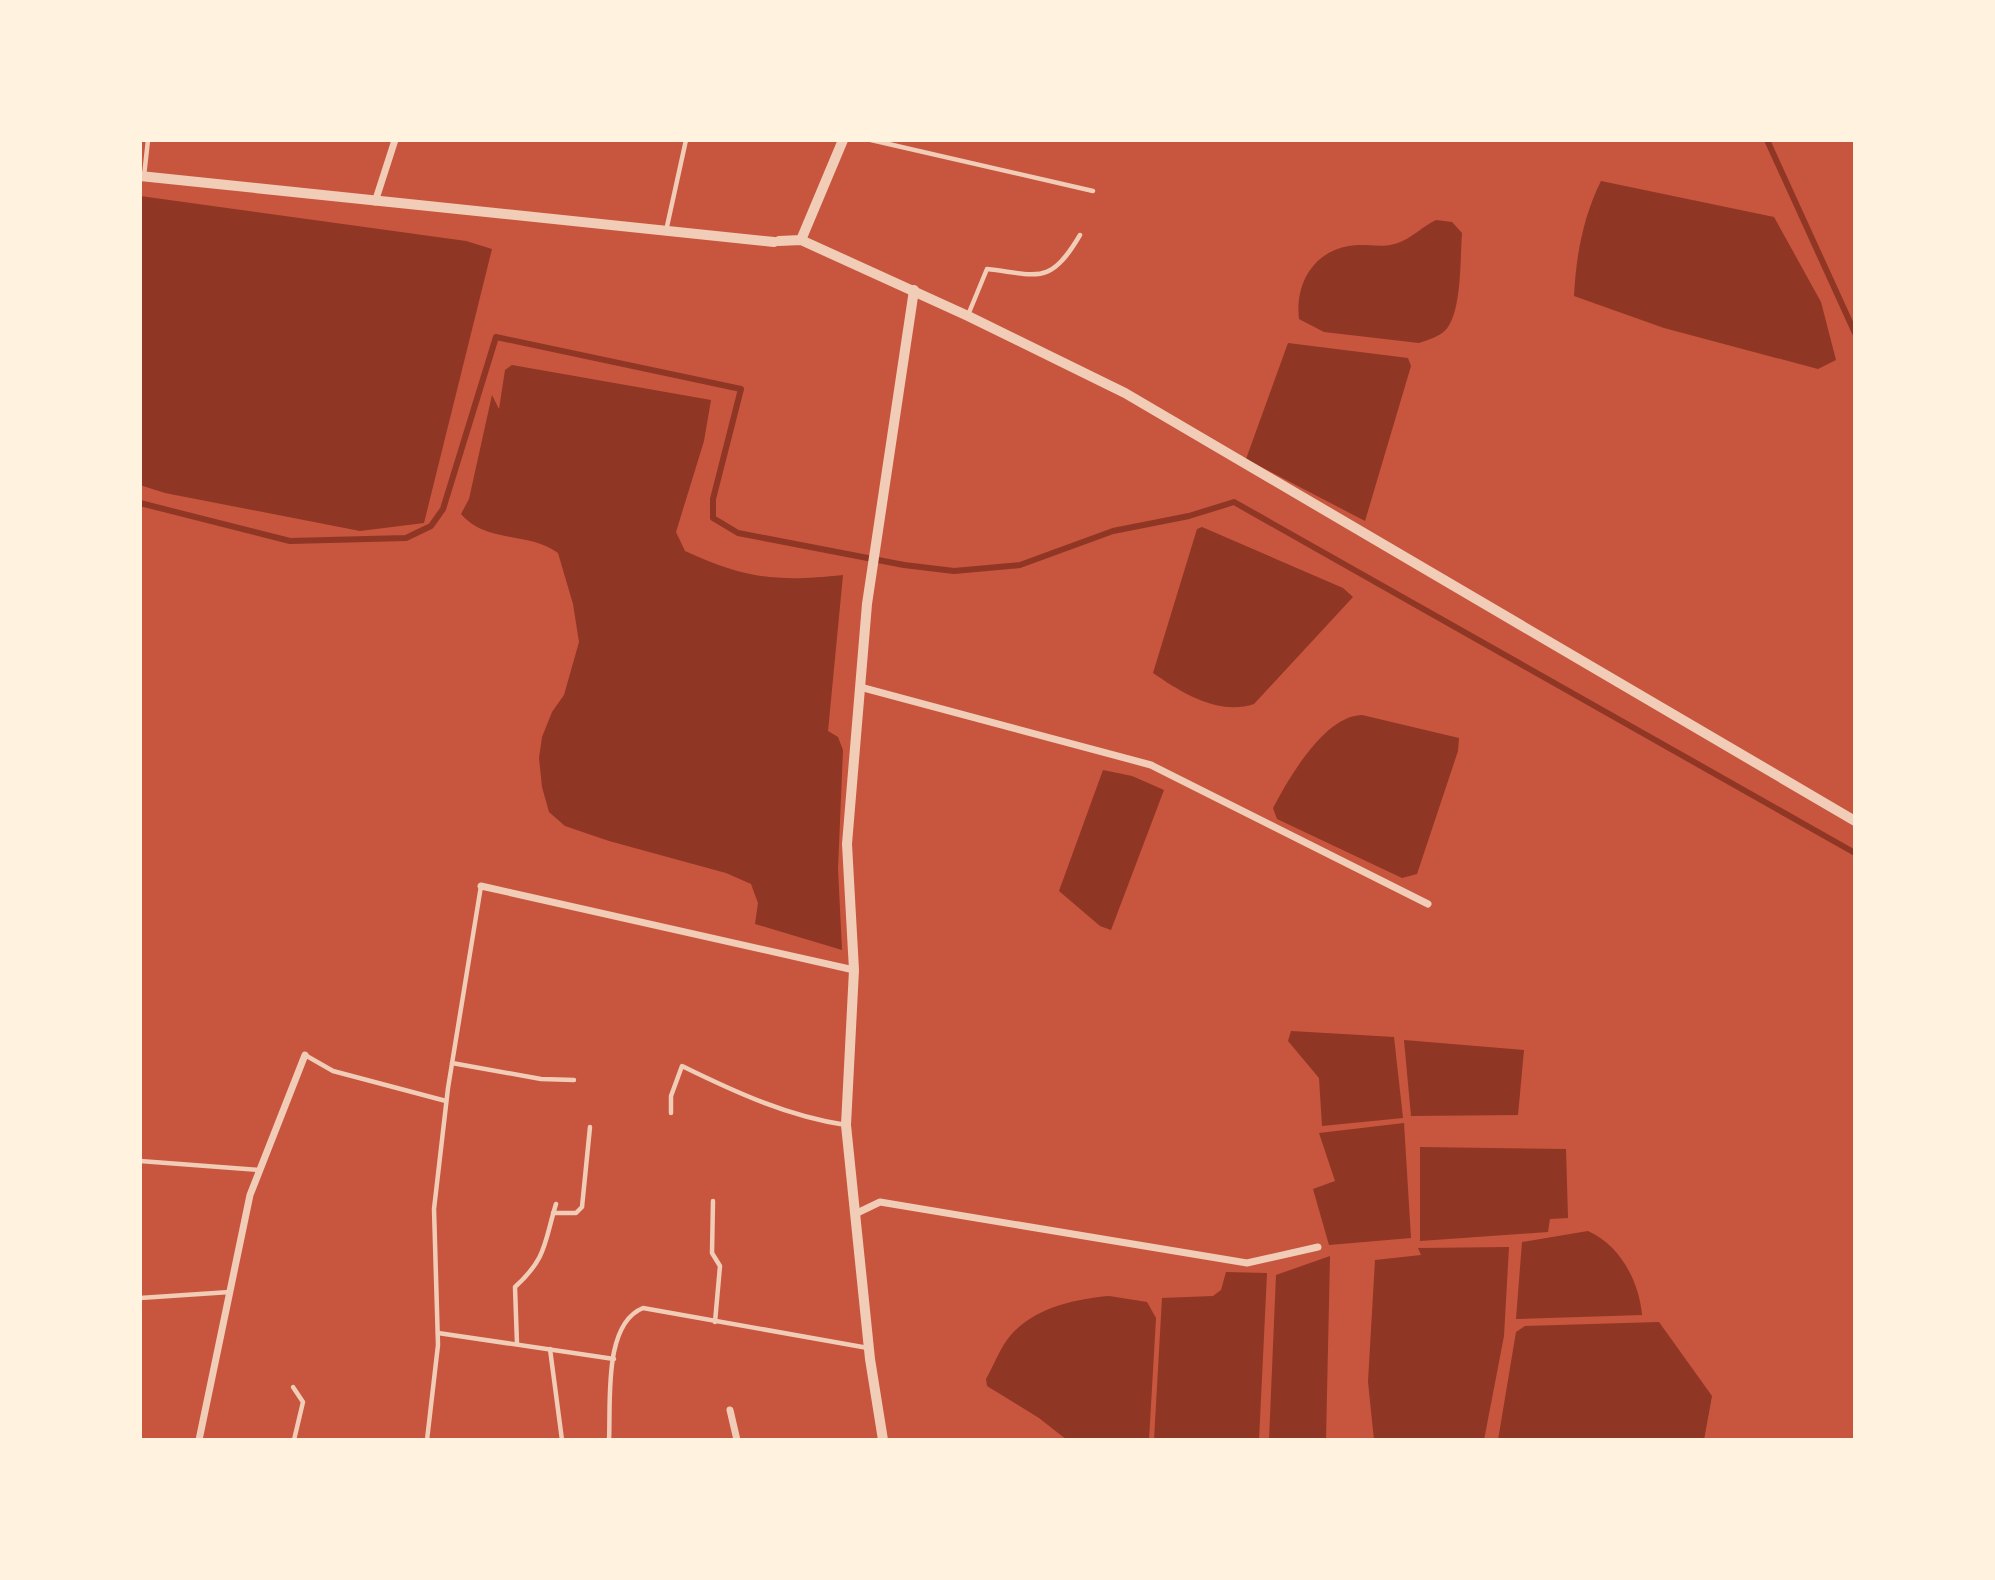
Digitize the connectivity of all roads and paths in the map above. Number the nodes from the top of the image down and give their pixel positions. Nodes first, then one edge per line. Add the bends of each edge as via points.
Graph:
1 (148, 140) edge
2 (395, 140) edge
3 (687, 140) edge
4 (843, 140) edge
5 (871, 140) edge
6 (142, 176) edge
7 (1093, 191) dead end
8 (375, 202) junction
9 (666, 232) junction
10 (1080, 235) dead end
11 (802, 240) junction
12 (914, 290) junction
13 (968, 316) junction
14 (860, 687) junction
15 (1855, 821) edge
16 (481, 886) joint
17 (1428, 904) dead end
18 (854, 970) junction
19 (305, 1055) joint
20 (452, 1063) junction
21 (574, 1080) dead end
22 (446, 1101) junction
23 (671, 1113) dead end
24 (846, 1125) junction
25 (590, 1127) dead end
26 (140, 1161) edge
27 (260, 1170) junction
28 (713, 1201) dead end
29 (556, 1204) dead end
30 (553, 1213) junction
31 (855, 1214) junction
32 (1318, 1247) dead end
33 (230, 1292) junction
34 (140, 1298) edge
35 (715, 1322) junction
36 (438, 1333) junction
37 (517, 1344) junction
38 (869, 1348) junction
39 (550, 1349) junction
40 (614, 1359) junction
41 (293, 1387) dead end
42 (730, 1410) dead end
43 (199, 1440) edge
44 (294, 1440) edge
45 (427, 1440) edge
46 (562, 1440) edge
47 (609, 1440) edge
48 (737, 1440) edge
49 (883, 1440) edge

1 - 6 lane
2 - 8 street
3 - 9 lane
4 - 11 street
5 - 7 lane
6 - 8 street
8 - 9 street
9 - 11 street via 776,242
10 - 13 lane via 1050,273 987,269
11 - 12 street
12 - 13 street
12 - 14 street
13 - 15 street via 1125,393
14 - 17 street via 1151,765
14 - 18 street via 847,844
16 - 18 street
16 - 20 lane
18 - 24 street
19 - 22 lane via 333,1072
19 - 27 street
20 - 21 lane via 541,1079
20 - 22 lane
22 - 36 lane via 433,1209
23 - 24 lane via 671,1096 682,1066 806,1119
24 - 31 street
25 - 30 lane via 582,1207 576,1213
26 - 27 lane
27 - 33 street via 250,1195
28 - 35 lane via 712,1253 720,1266
29 - 30 lane
30 - 37 lane via 542,1256 535,1269 514,1287
31 - 32 street via 880,1202 1247,1263
31 - 38 street
33 - 34 lane
33 - 43 street
35 - 38 lane
35 - 40 lane via 643,1308 623,1322
36 - 37 lane
36 - 45 lane
37 - 39 lane
38 - 49 street
39 - 40 lane
39 - 46 lane
40 - 47 lane
41 - 44 lane via 303,1402
42 - 48 street

